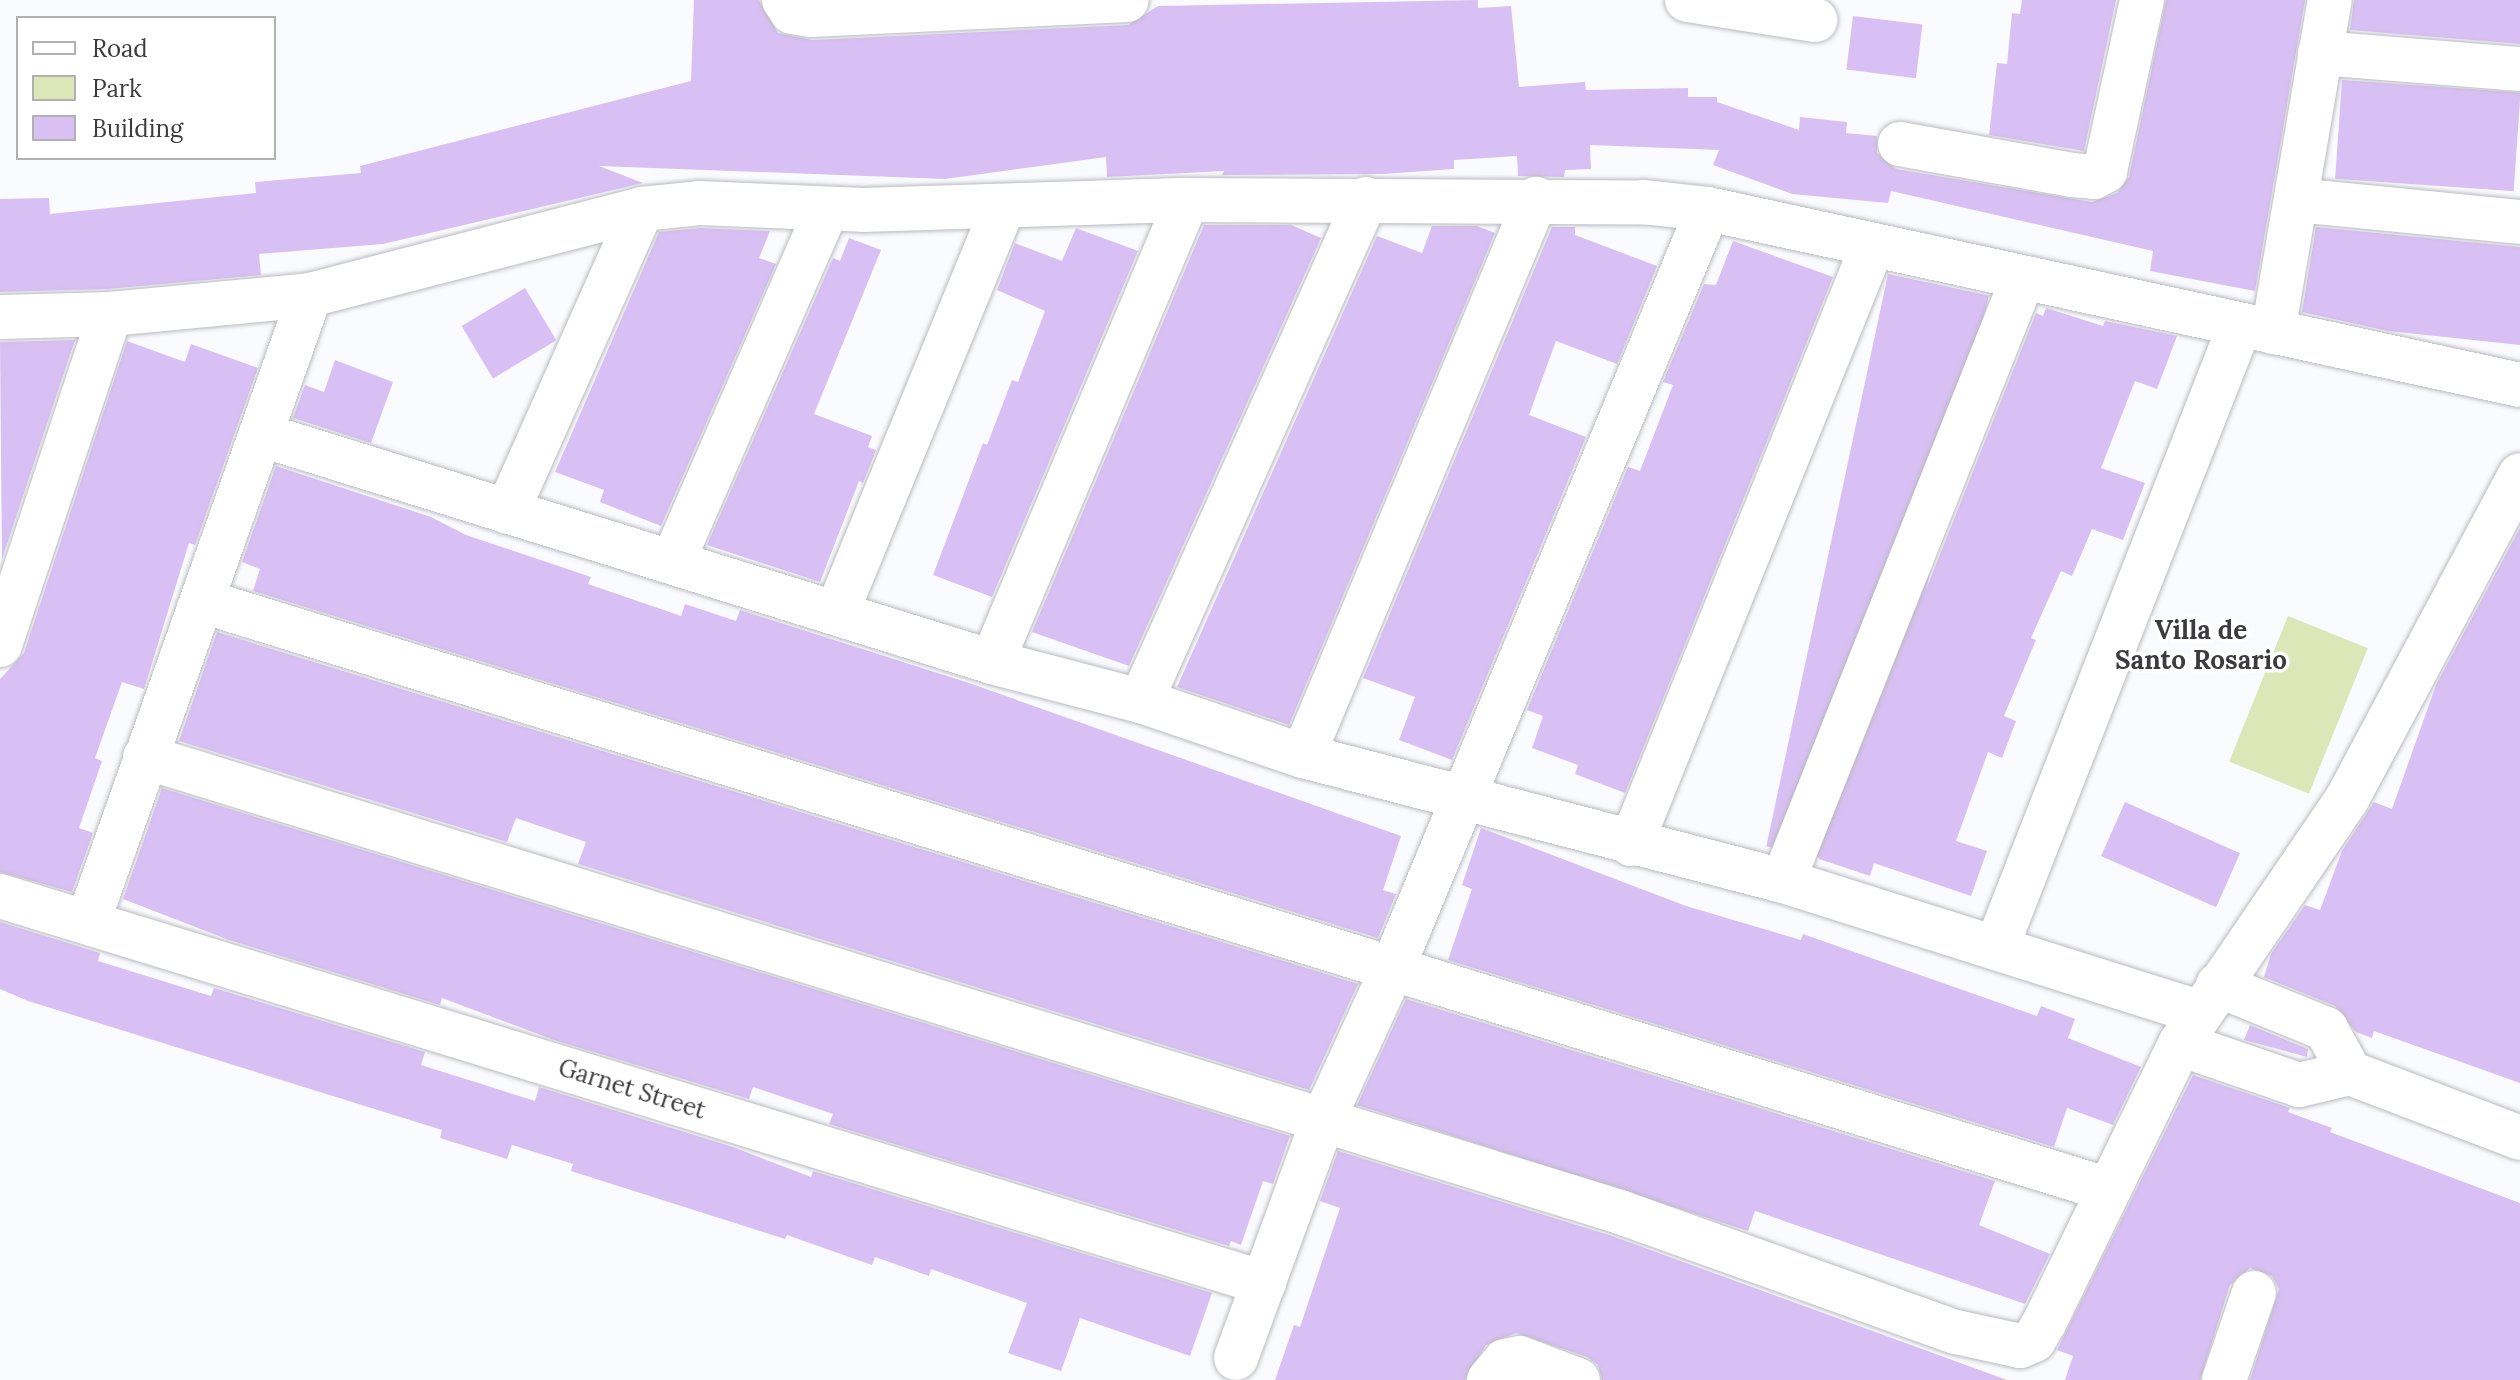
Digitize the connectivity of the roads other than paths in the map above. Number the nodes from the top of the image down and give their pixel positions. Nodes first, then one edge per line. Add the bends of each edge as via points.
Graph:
1 (784, 0) edge
2 (1127, 0) edge
3 (1687, 0) edge
4 (2142, 0) edge
5 (2330, 0) edge
6 (1008, 3) edge
7 (1815, 20) dead end
8 (2320, 53) junction
9 (2520, 69) edge
10 (1900, 144) dead end
11 (1366, 199) junction
12 (1536, 199) junction
13 (1187, 200) junction
14 (2296, 200) junction
15 (642, 209) junction
16 (827, 209) junction
17 (1708, 209) junction
18 (1002, 210) junction
19 (2520, 222) edge
20 (1872, 247) junction
21 (2023, 278) junction
22 (310, 295) junction
23 (110, 314) junction
24 (0, 317) edge
25 (2256, 328) junction
26 (2520, 385) edge
27 (262, 435) junction
28 (2520, 475) edge
29 (507, 512) junction
30 (673, 561) junction
31 (202, 601) junction
32 (837, 612) junction
33 (0, 645) edge
34 (992, 662) junction
35 (1141, 701) junction
36 (1303, 756) junction
37 (145, 757) junction
38 (1464, 797) junction
39 (1631, 844) junction
40 (1783, 881) junction
41 (0, 896) edge
42 (88, 922) junction
43 (1997, 946) junction
44 (1391, 972) junction
45 (2199, 1014) junction
46 (2350, 1073) junction
47 (1323, 1120) junction
48 (2520, 1138) edge
49 (2106, 1189) junction
50 (1264, 1283) junction
51 (2254, 1293) dead end
52 (1236, 1358) dead end
53 (1489, 1380) edge
54 (1578, 1380) edge
55 (2224, 1380) edge

1 - 6 street via 792,12 811,15
2 - 6 street
3 - 7 street
4 - 10 street via 2105,171 2094,177 2072,175
5 - 8 street
8 - 9 street
8 - 14 street
11 - 12 street
11 - 13 street
11 - 35 street
12 - 17 street
12 - 36 street
13 - 18 street
13 - 34 street
14 - 19 street
14 - 25 street
15 - 16 street via 699,203
15 - 22 street
15 - 29 street
16 - 18 street
16 - 30 street
17 - 20 street
17 - 38 street
18 - 32 street
20 - 21 street
20 - 39 street
21 - 25 street
21 - 40 street
22 - 23 street
22 - 27 street
23 - 24 street
23 - 33 street
25 - 26 street
25 - 43 street
27 - 29 street
27 - 31 street
28 - 45 street via 2347,799
29 - 30 street
30 - 32 street
31 - 37 street
31 - 44 street
32 - 34 street
34 - 35 street
35 - 36 street
36 - 38 street
37 - 42 street
37 - 47 street
38 - 39 street
38 - 44 street
39 - 40 street
40 - 43 street
41 - 42 street, Garnet Street
42 - 50 street, Garnet Street
43 - 45 street
44 - 47 street
44 - 49 street
45 - 46 street via 2299,1085
45 - 46 street via 2326,1029
45 - 49 street
46 - 48 street
47 - 49 street via 1620,1212 1956,1332 2020,1346 2034,1340 2045,1321
47 - 50 street
50 - 52 street
51 - 55 street
53 - 54 street via 1505,1361 1520,1358

